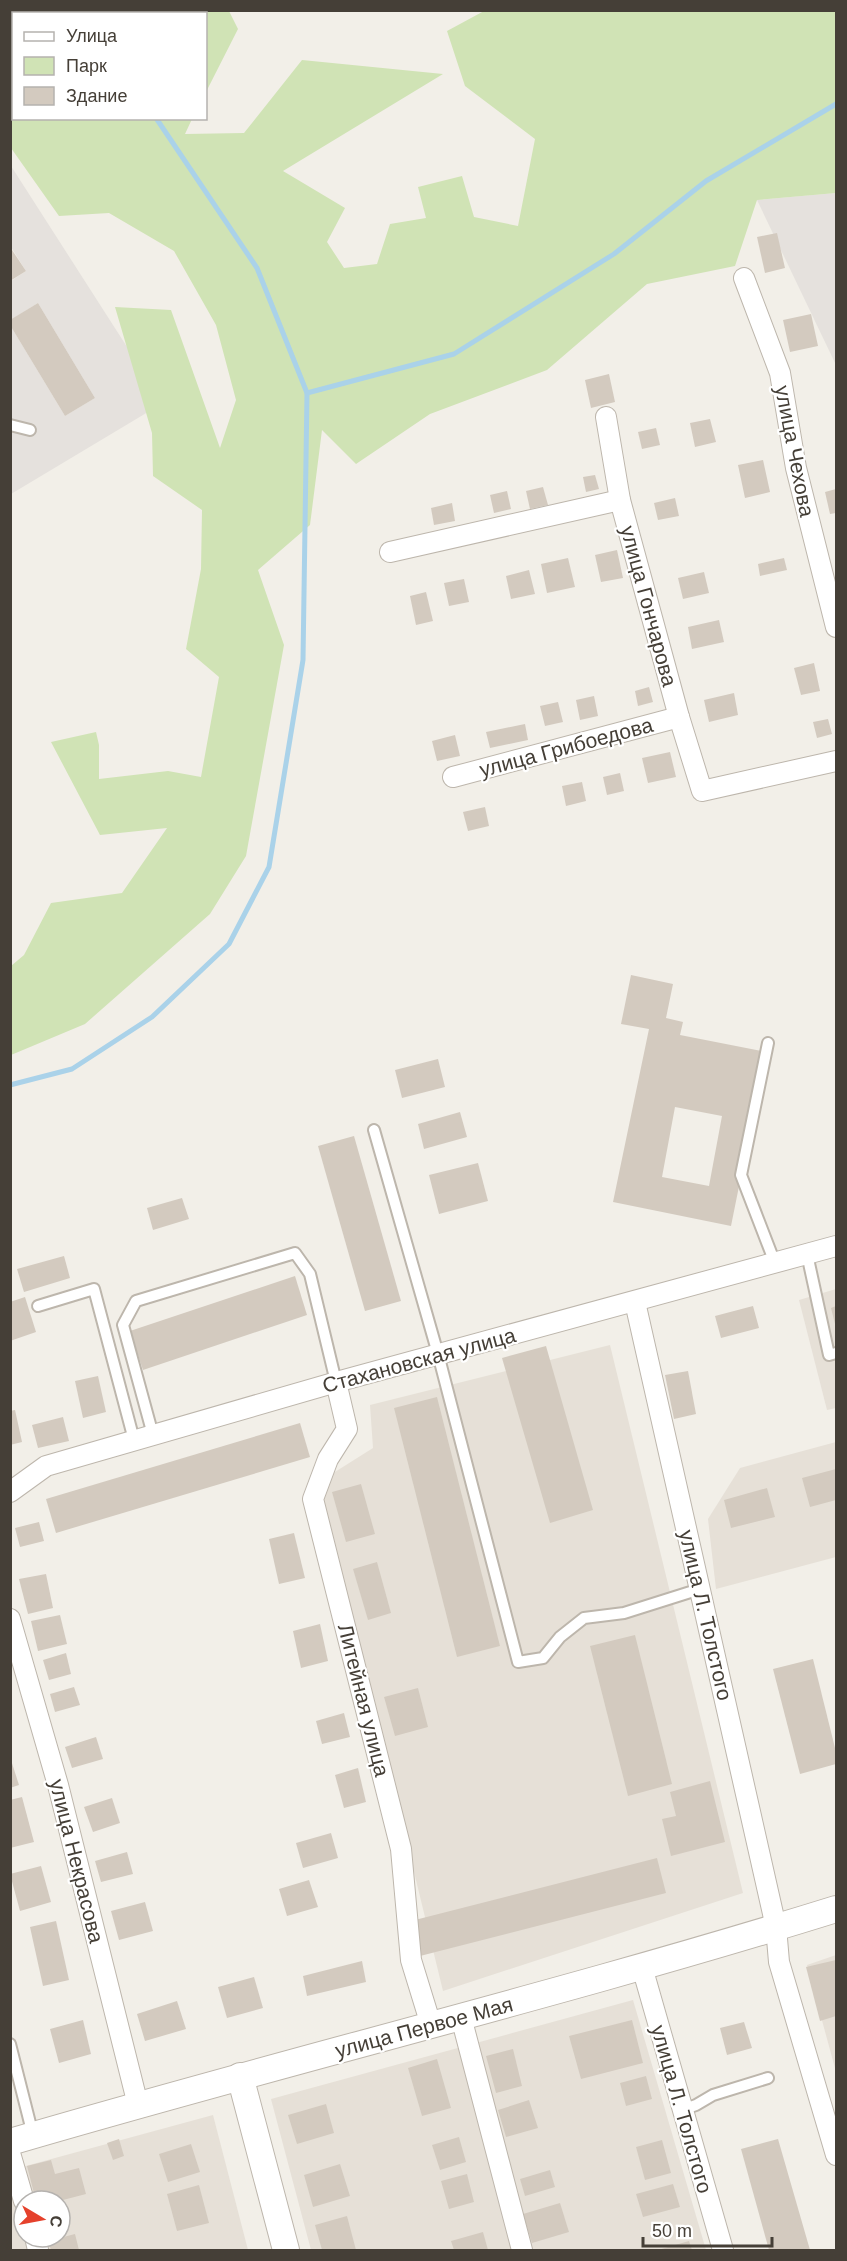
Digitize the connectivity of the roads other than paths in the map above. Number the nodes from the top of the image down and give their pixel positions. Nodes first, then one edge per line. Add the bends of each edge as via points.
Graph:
1 (744, 278) dead end
2 (606, 417) dead end
3 (10, 425) edge
4 (30, 430) dead end
5 (620, 500) junction
6 (390, 552) dead end
7 (837, 627) edge
8 (679, 717) junction
9 (837, 761) edge
10 (453, 777) dead end
11 (768, 1043) dead end
12 (374, 1130) dead end
13 (837, 1246) edge
14 (807, 1254) junction
15 (774, 1263) junction
16 (635, 1302) junction
17 (38, 1306) dead end
18 (837, 1353) edge
19 (438, 1354) junction
20 (336, 1382) junction
21 (153, 1435) junction
22 (134, 1440) junction
23 (10, 1492) edge
24 (699, 1589) junction
25 (10, 1619) edge
26 (837, 1909) edge
27 (776, 1927) junction
28 (642, 1967) junction
29 (460, 2017) junction
30 (431, 2025) junction
31 (10, 2044) edge
32 (240, 2076) junction
33 (768, 2078) dead end
34 (138, 2105) junction
35 (682, 2110) junction
36 (22, 2139) edge
37 (10, 2153) edge
38 (837, 2155) edge
39 (20, 2189) edge
40 (286, 2250) edge
41 (522, 2250) edge
42 (723, 2250) edge

1 - 7 street, улица Чехова via 780,372 796,468
2 - 5 street, улица Гончарова
3 - 4 lane
5 - 6 street
5 - 8 street, улица Гончарова
8 - 9 street, улица Гончарова via 702,791
8 - 10 street, улица Грибоедова
11 - 15 lane via 741,1175
12 - 19 lane
13 - 14 street, Стахановская улица
14 - 15 street, Стахановская улица
14 - 18 lane via 829,1354
15 - 16 street, Стахановская улица
16 - 19 street, Стахановская улица
16 - 24 street, улица Л. Толстого
17 - 22 lane via 94,1289
19 - 20 street, Стахановская улица
19 - 24 lane via 518,1662 543,1658 560,1637 584,1618 624,1613
20 - 21 street, Стахановская улица
20 - 21 lane via 310,1274 295,1253 136,1301 123,1325
20 - 30 street, Литейная улица via 347,1429 328,1459 313,1498 401,1849 411,1960
21 - 22 street, Стахановская улица
22 - 23 street, Стахановская улица via 46,1466
24 - 27 street, улица Л. Толстого
25 - 34 street, улица Некрасова via 58,1785
26 - 27 street, улица Первое Мая
27 - 28 street, улица Первое Мая
27 - 38 street, улица Л. Толстого via 778,1962
28 - 29 street, улица Первое Мая
28 - 35 street, улица Л. Толстого
29 - 30 street, улица Первое Мая
29 - 41 street
30 - 32 street, улица Первое Мая
31 - 36 lane
32 - 34 street, улица Первое Мая
32 - 40 street
33 - 35 lane via 713,2095
34 - 36 street, улица Первое Мая
35 - 42 street, улица Л. Толстого
37 - 39 street

